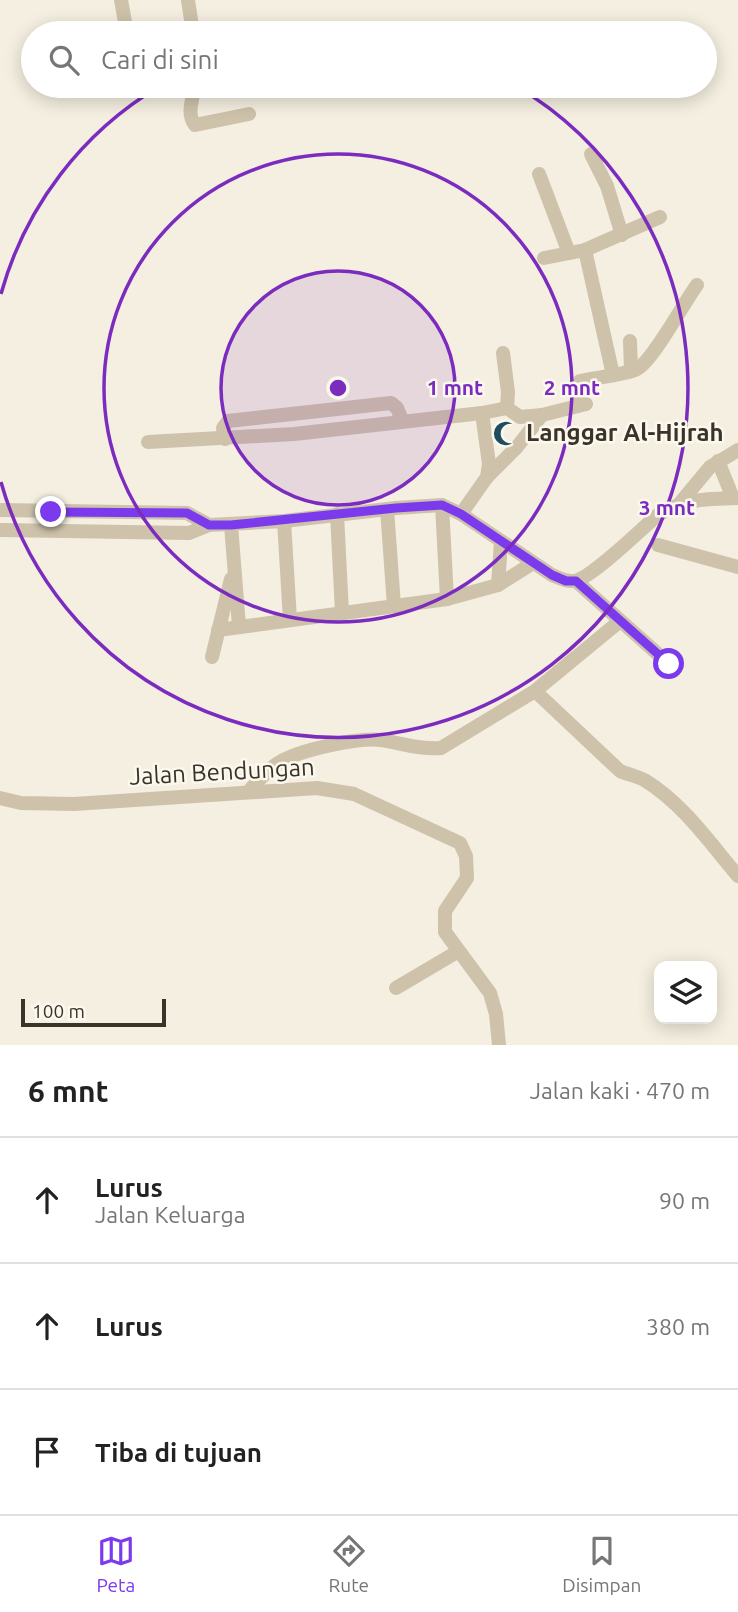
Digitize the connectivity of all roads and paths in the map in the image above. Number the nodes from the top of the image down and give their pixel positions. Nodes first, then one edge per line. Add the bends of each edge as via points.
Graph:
1 (121, 0) edge
2 (188, 0) edge
3 (125, 21) edge
4 (191, 21) edge
5 (193, 98) edge
6 (249, 114) dead end
7 (591, 154) dead end
8 (540, 174) dead end
9 (660, 218) dead end
10 (622, 235) junction
11 (585, 250) junction
12 (569, 253) junction
13 (544, 258) dead end
14 (697, 285) dead end
15 (630, 341) dead end
16 (503, 353) dead end
17 (631, 370) junction
18 (613, 375) junction
19 (507, 408) junction
20 (332, 410) junction
21 (482, 413) junction
22 (291, 415) junction
23 (541, 415) junction
24 (402, 420) junction
25 (335, 429) junction
26 (295, 434) junction
27 (225, 439) junction
28 (148, 442) dead end
29 (738, 450) edge
30 (718, 461) junction
31 (487, 477) junction
32 (736, 498) edge
33 (680, 503) junction
34 (442, 505) junction
35 (387, 509) junction
36 (0, 510) edge
37 (337, 514) junction
38 (461, 514) junction
39 (284, 521) junction
40 (209, 525) junction
41 (231, 525) junction
42 (0, 530) edge
43 (501, 542) junction
44 (658, 545) dead end
45 (533, 563) junction
46 (738, 567) edge
47 (233, 572) junction
48 (576, 581) junction
49 (498, 585) junction
50 (447, 599) junction
51 (394, 606) junction
52 (342, 613) junction
53 (290, 620) junction
54 (620, 621) junction
55 (239, 626) junction
56 (218, 630) junction
57 (212, 657) dead end
58 (669, 664) dead end
59 (535, 691) junction
60 (248, 792) junction
61 (0, 798) edge
62 (738, 876) edge
63 (457, 952) junction
64 (396, 988) dead end
65 (499, 1045) edge

1 - 3 street
2 - 4 street
5 - 6 street via 190,111 195,125
7 - 10 street via 607,186
8 - 12 street
9 - 10 street
10 - 11 street
11 - 12 street
11 - 18 street
12 - 13 street
14 - 17 street via 656,349
15 - 17 street
16 - 19 street
17 - 18 street
18 - 23 street via 580,382 577,390 582,405
19 - 21 street
19 - 23 street via 520,417
20 - 22 street
20 - 24 street via 391,403
20 - 25 street
21 - 24 street
21 - 31 street
22 - 26 street
22 - 27 street via 228,421 223,428
23 - 31 street
24 - 25 street
25 - 26 street
26 - 27 street
27 - 28 street
29 - 30 street
30 - 32 street
30 - 33 street
31 - 38 street
32 - 33 street
33 - 48 street via 658,515
34 - 35 street
34 - 38 street
34 - 50 street
35 - 37 street
35 - 51 street
36 - 40 street via 187,513
37 - 39 street
37 - 52 street
38 - 43 street
39 - 41 street
39 - 53 street
40 - 41 street
40 - 42 street via 189,533
41 - 47 street
43 - 45 street
43 - 49 street
44 - 46 street
45 - 48 street via 566,581
45 - 49 street
47 - 55 street
47 - 56 street
48 - 54 street
49 - 50 street
50 - 51 street
51 - 52 street
52 - 53 street
53 - 55 street
54 - 58 street
54 - 59 street
55 - 56 street
56 - 57 street
59 - 60 street via 441,748 359,740 296,754 281,761
59 - 62 street via 620,771 646,781 668,797
60 - 61 street, Jalan Bendungan via 50,805
60 - 63 street, Jalan Bendungan via 334,789 454,839 466,856 468,869 443,919
63 - 64 street
63 - 65 street, Jalan Bendungan via 490,993

